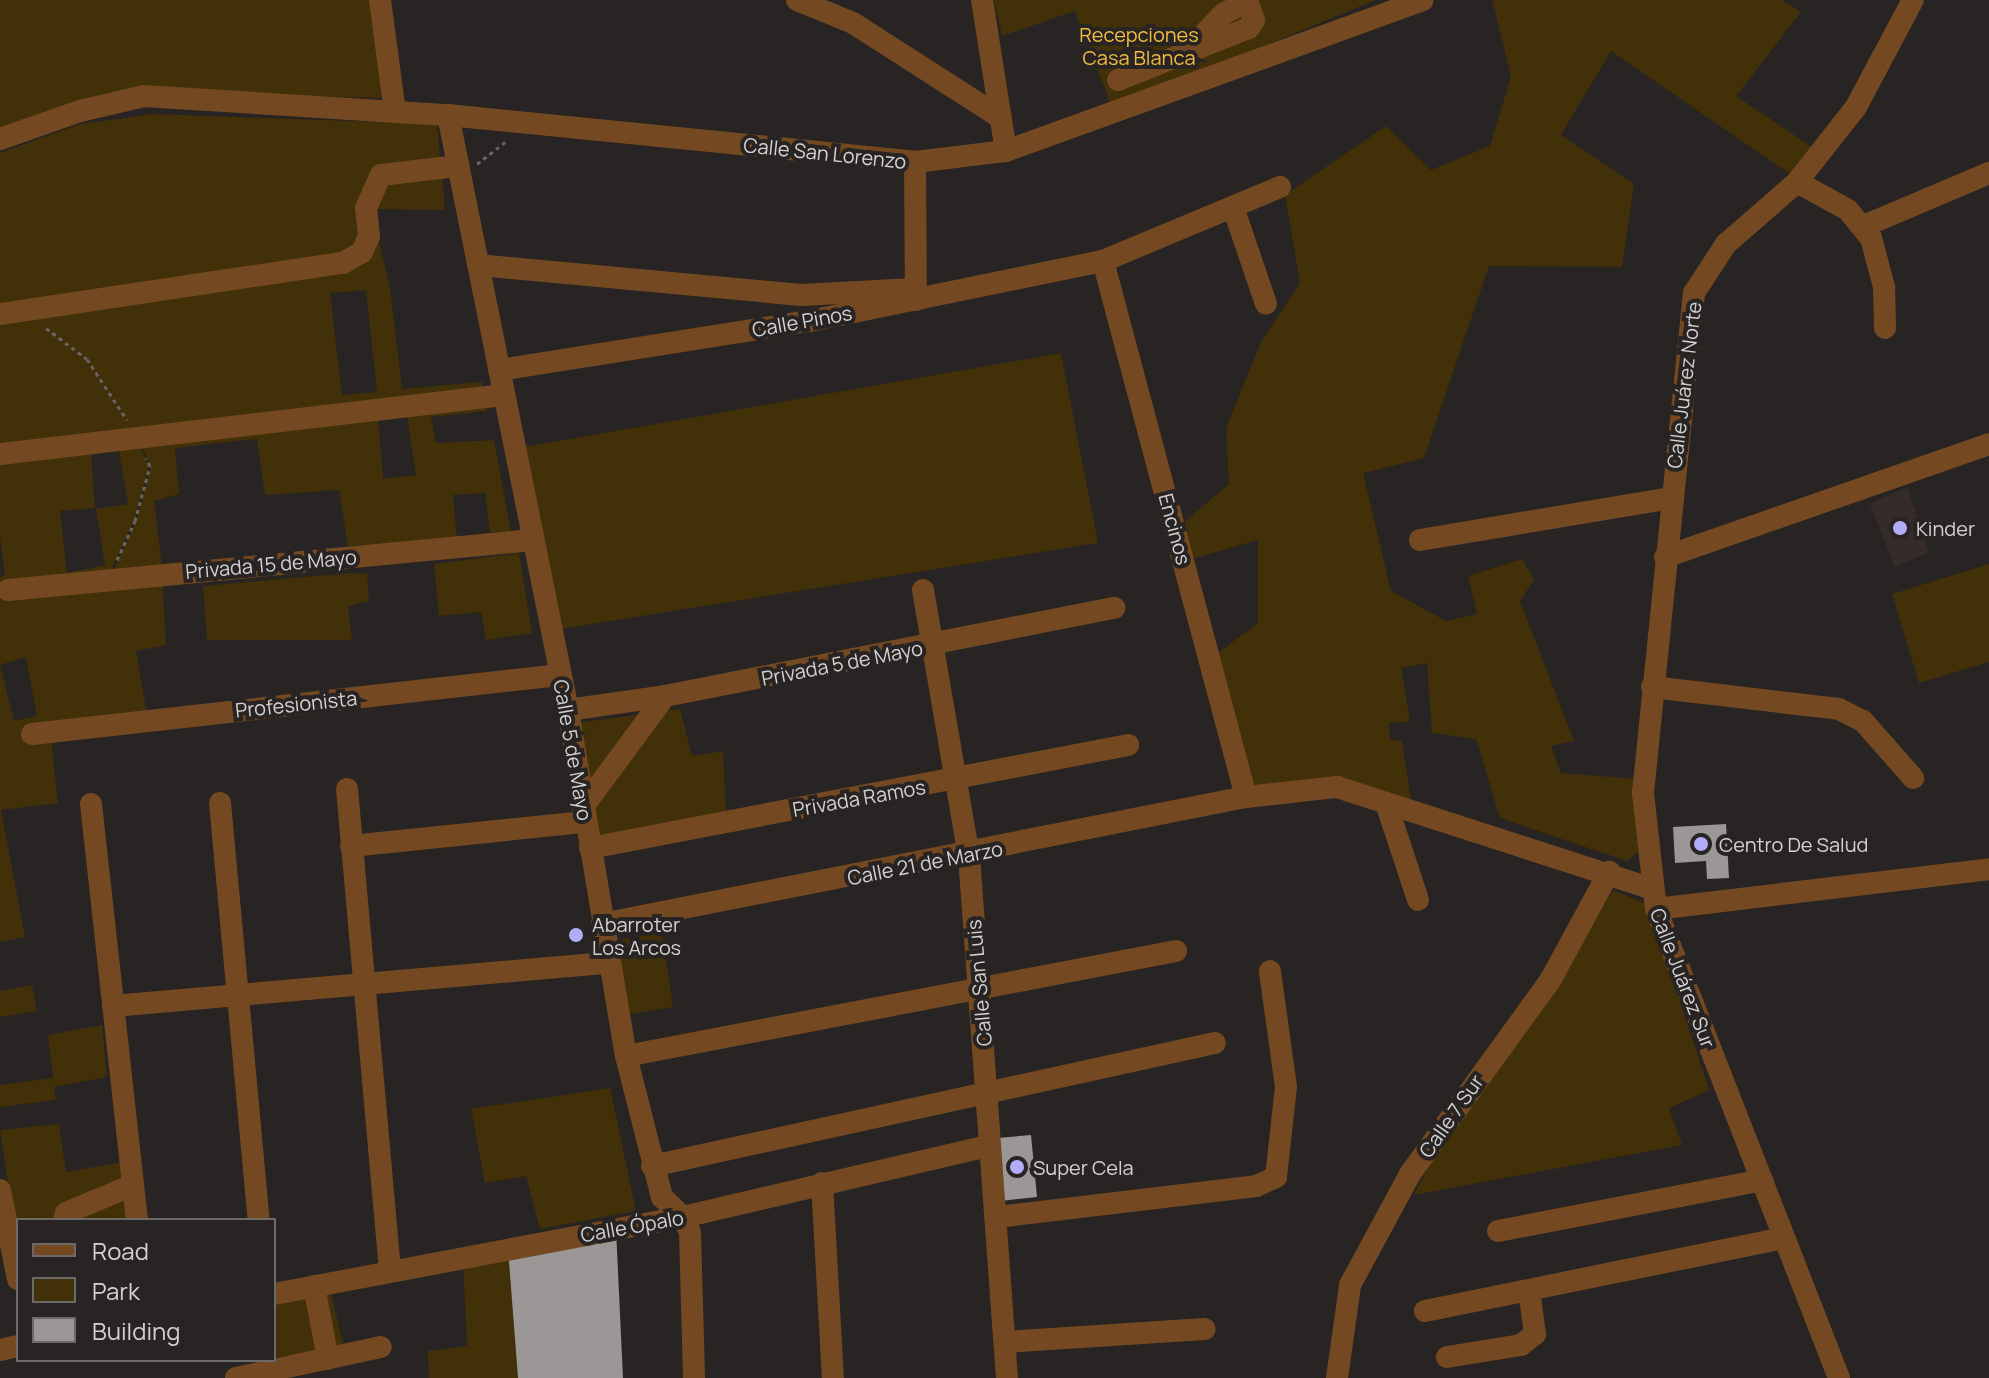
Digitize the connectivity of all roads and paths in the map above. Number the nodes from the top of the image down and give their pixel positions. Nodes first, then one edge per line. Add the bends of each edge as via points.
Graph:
1 (380, 0) edge
2 (797, 0) edge
3 (982, 0) edge
4 (1422, 0) edge
5 (1913, 0) edge
6 (1189, 50) dead end
7 (1162, 61) junction
8 (1118, 80) dead end
9 (1177, 92) junction
10 (395, 112) junction
11 (448, 115) junction
12 (1001, 118) junction
13 (518, 123) junction
14 (0, 139) edge
15 (1006, 151) junction
16 (915, 162) junction
17 (458, 166) junction
18 (1989, 173) edge
19 (1797, 182) junction
20 (1280, 187) dead end
21 (1233, 207) junction
22 (1864, 226) junction
23 (1103, 261) junction
24 (478, 265) junction
25 (915, 295) junction
26 (1266, 304) dead end
27 (0, 314) edge
28 (1885, 328) dead end
29 (499, 370) junction
30 (504, 395) junction
31 (1989, 444) edge
32 (0, 454) edge
33 (1670, 498) junction
34 (533, 540) junction
35 (1420, 540) dead end
36 (1665, 557) junction
37 (8, 590) dead end
38 (923, 590) dead end
39 (1114, 608) dead end
40 (931, 646) junction
41 (560, 675) junction
42 (1652, 687) junction
43 (665, 696) junction
44 (568, 710) junction
45 (32, 734) dead end
46 (1128, 745) dead end
47 (1913, 778) dead end
48 (957, 780) junction
49 (347, 789) dead end
50 (1246, 797) junction
51 (220, 803) dead end
52 (1386, 803) junction
53 (91, 804) dead end
54 (584, 814) junction
55 (351, 846) junction
56 (590, 848) junction
57 (969, 856) junction
58 (1989, 869) edge
59 (1609, 872) junction
60 (1653, 898) junction
61 (1418, 900) dead end
62 (602, 924) junction
63 (1176, 951) dead end
64 (609, 963) junction
65 (1270, 971) dead end
66 (362, 988) junction
67 (979, 989) junction
68 (239, 993) junction
69 (113, 1006) junction
70 (1215, 1043) dead end
71 (626, 1056) junction
72 (988, 1092) junction
73 (988, 1146) junction
74 (652, 1166) junction
75 (1762, 1180) junction
76 (822, 1183) junction
77 (133, 1185) junction
78 (0, 1190) edge
79 (683, 1217) junction
80 (997, 1217) junction
81 (65, 1218) edge
82 (137, 1218) edge
83 (259, 1218) edge
84 (1498, 1231) dead end
85 (1783, 1238) junction
86 (16, 1262) edge
87 (390, 1268) junction
88 (314, 1286) junction
89 (1529, 1290) junction
90 (276, 1294) edge
91 (1425, 1311) dead end
92 (1205, 1329) dead end
93 (1005, 1342) junction
94 (381, 1347) dead end
95 (1447, 1357) dead end
96 (328, 1359) junction
97 (236, 1378) edge
98 (694, 1378) edge
99 (833, 1378) edge
100 (1007, 1378) edge
101 (1337, 1378) edge
102 (1839, 1378) edge

1 - 10 street
2 - 12 street via 853,23
3 - 12 street
4 - 9 street, Calle San Lorenzo
5 - 19 street, Calle Juárez Norte via 1856,107
6 - 7 street
7 - 8 street
7 - 9 street
9 - 15 street, Calle San Lorenzo
10 - 11 street, Calle San Lorenzo
10 - 14 street, Calle San Lorenzo via 144,96
11 - 13 street, Calle San Lorenzo
11 - 17 street, Calle 5 de Mayo
12 - 15 street
13 - 16 street, Calle San Lorenzo
13 - 17 path via 480,164
15 - 16 street, Calle San Lorenzo
16 - 25 street
17 - 24 street, Calle 5 de Mayo
17 - 27 street via 381,175 366,208 369,236 362,252 343,263
18 - 22 street
19 - 22 street via 1848,210
19 - 33 street, Calle Juárez Norte via 1726,244 1694,293
20 - 21 street, Calle Pinos
21 - 23 street, Calle Pinos
21 - 26 street
22 - 28 street via 1884,287
23 - 25 street, Calle Pinos
23 - 50 street, Encinos
24 - 25 street via 801,295
24 - 29 street, Calle 5 de Mayo
25 - 29 street, Calle Pinos
29 - 30 street, Calle 5 de Mayo
30 - 32 street
30 - 34 street, Calle 5 de Mayo
31 - 36 street
33 - 35 street
33 - 36 street, Calle Juárez Norte
34 - 37 street, Privada 15 de Mayo
34 - 41 street, Calle 5 de Mayo
36 - 42 street, Calle Juárez Sur
38 - 40 street, Calle San Luis
39 - 40 street, Privada 5 de Mayo
40 - 43 street, Privada 5 de Mayo
40 - 48 street, Calle San Luis
41 - 44 street, Calle 5 de Mayo
41 - 45 street, Profesionista
42 - 47 street via 1839,709 1863,721
42 - 60 street, Calle Juárez Sur via 1643,793
43 - 44 street, Privada 5 de Mayo
43 - 54 street
44 - 54 street, Calle 5 de Mayo
46 - 48 street, Privada Ramos
48 - 56 street, Privada Ramos
48 - 57 street, Calle San Luis
49 - 55 street
50 - 52 street, Calle 21 de Marzo via 1337,787
50 - 57 street, Calle 21 de Marzo
51 - 68 street
52 - 59 street, Calle 21 de Marzo
52 - 61 street
53 - 69 street
54 - 55 street
54 - 56 street, Calle 5 de Mayo
55 - 66 street
56 - 62 street, Calle 5 de Mayo
57 - 62 street, Calle 21 de Marzo
57 - 67 street, Calle San Luis
58 - 60 street
59 - 60 street, Calle 21 de Marzo
59 - 101 street, Calle 7 Sur via 1551,979 1410,1174 1350,1285
60 - 75 street, Calle Juárez Sur
62 - 64 street, Calle 5 de Mayo
63 - 67 street
64 - 66 street
64 - 71 street, Calle 5 de Mayo
65 - 80 street via 1286,1087 1276,1177 1256,1186
66 - 68 street
66 - 87 street
67 - 71 street
67 - 72 street, Calle San Luis
68 - 69 street
68 - 83 street
69 - 77 street
70 - 72 street
71 - 74 street, Calle 5 de Mayo
72 - 73 street, Calle San Luis
72 - 74 street
73 - 76 street, Calle Ópalo
73 - 80 street, Calle San Luis
74 - 79 street, Calle 5 de Mayo via 662,1197
75 - 84 street
75 - 85 street, Calle Juárez Sur
76 - 79 street, Calle Ópalo
76 - 99 street
77 - 81 street
77 - 82 street
78 - 86 street
79 - 87 street, Calle Ópalo
79 - 98 street, Calle 5 de Mayo via 690,1233
80 - 93 street, Calle San Luis
85 - 89 street
85 - 102 street, Calle Juárez Sur
87 - 88 street, Calle Ópalo
88 - 90 street, Calle Ópalo
88 - 96 street
89 - 91 street
89 - 95 street via 1535,1334 1521,1345
92 - 93 street
93 - 100 street, Calle San Luis
94 - 96 street
96 - 97 street

